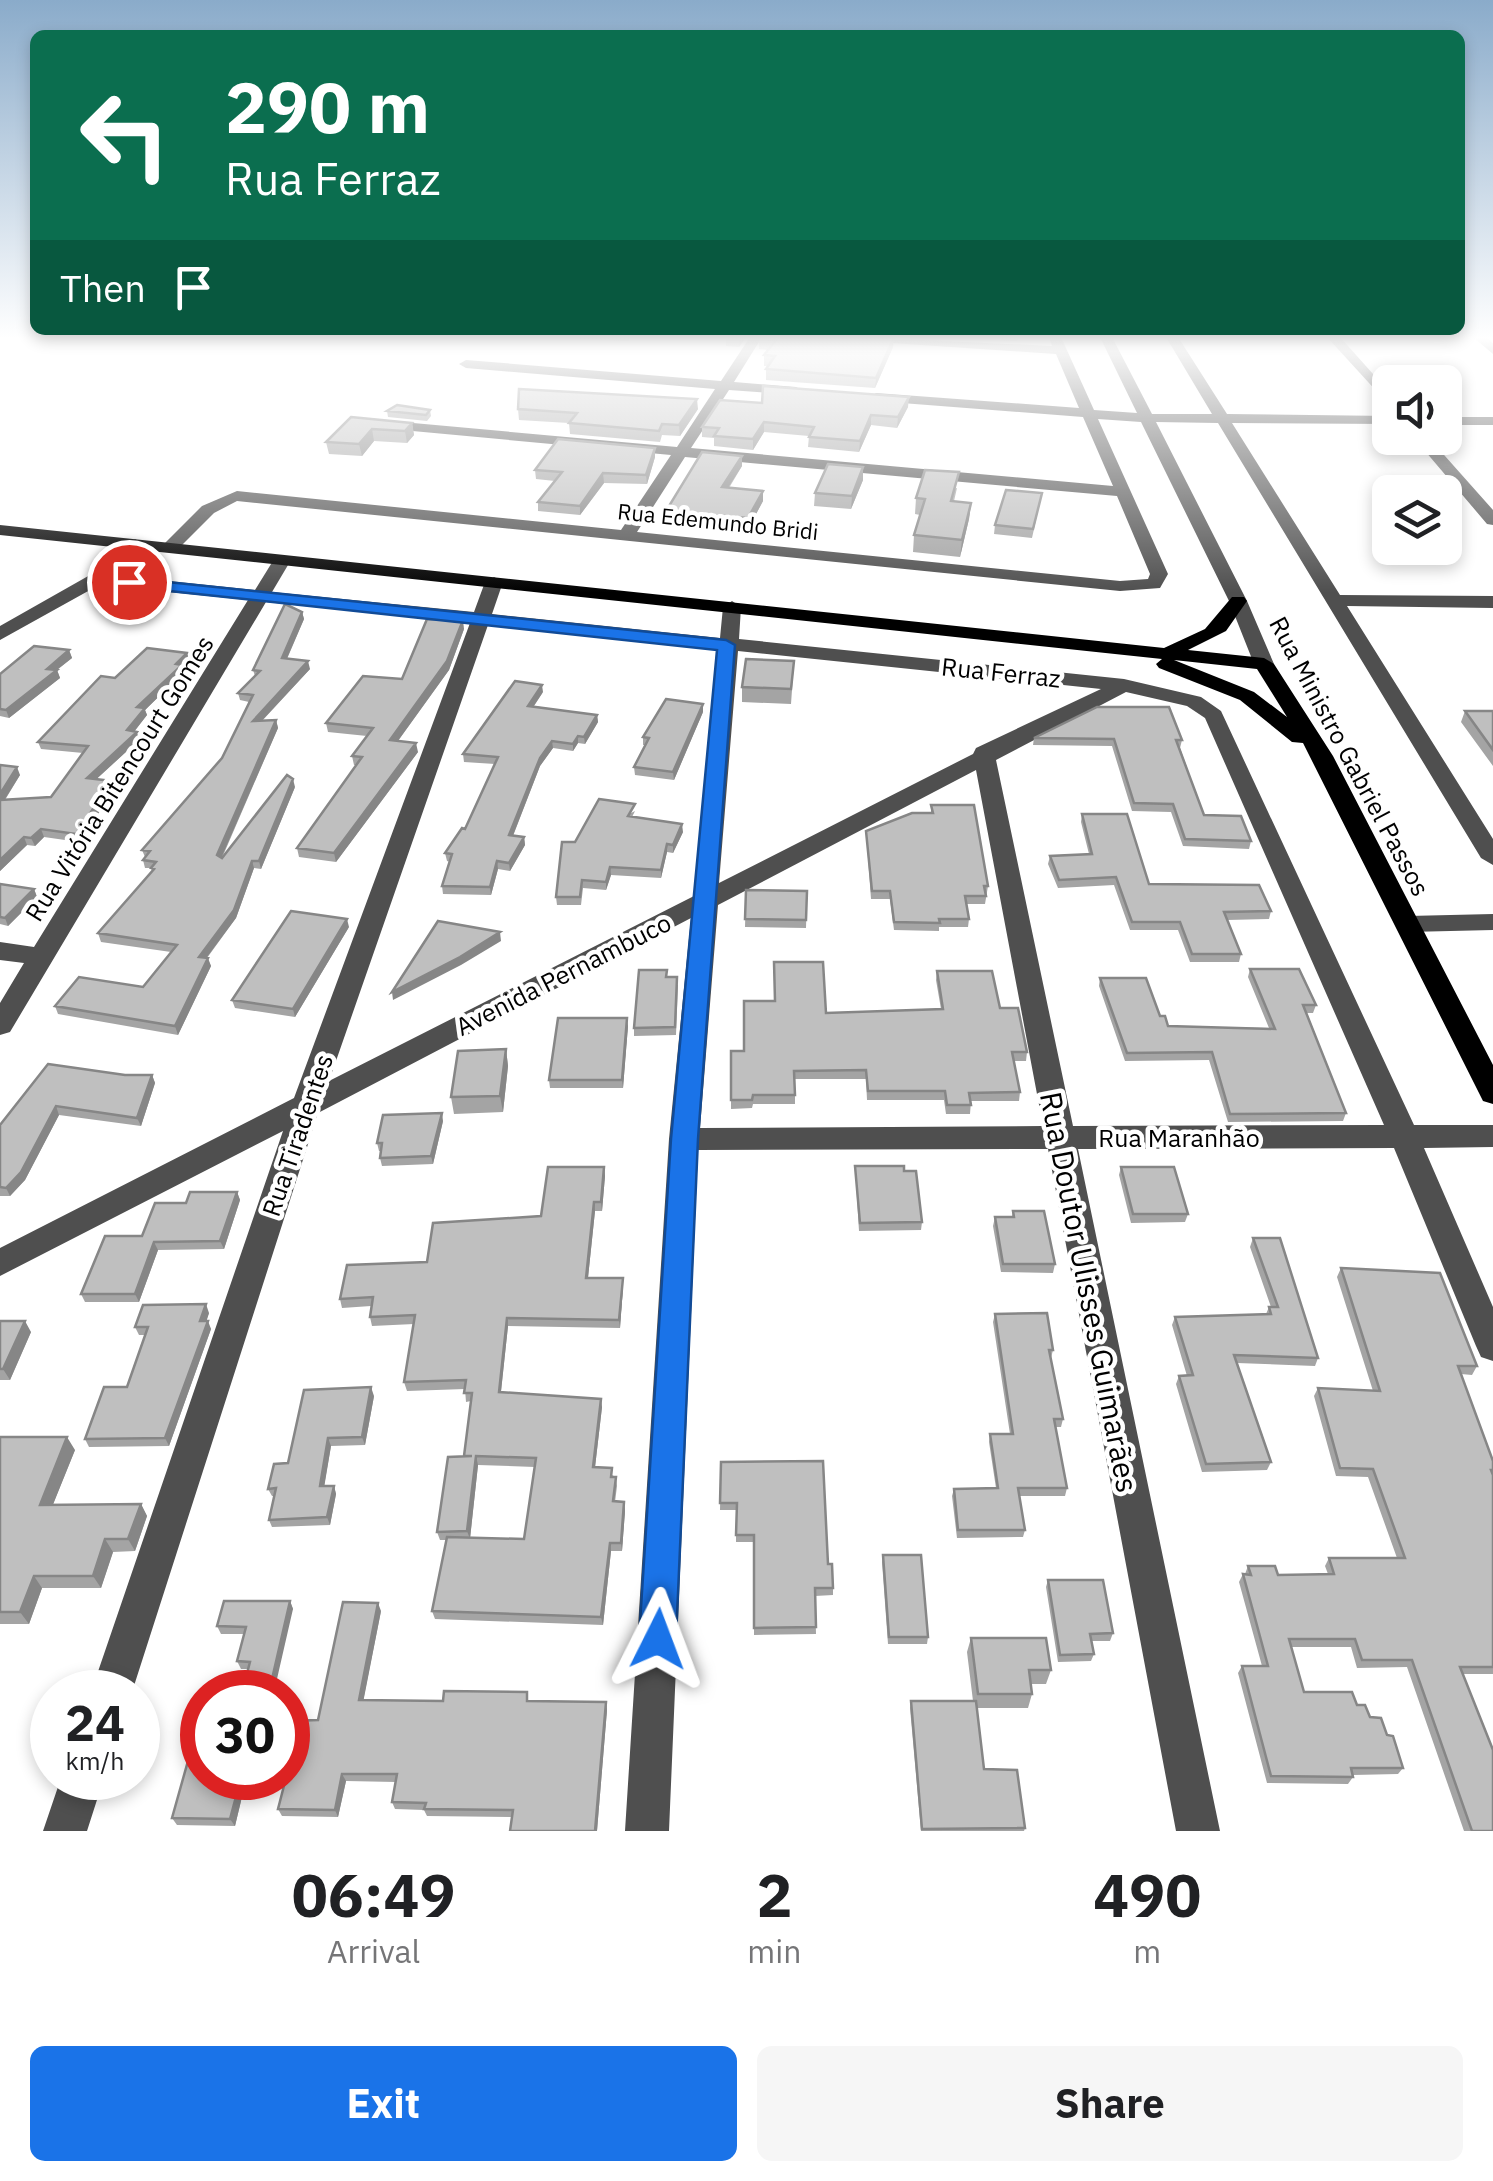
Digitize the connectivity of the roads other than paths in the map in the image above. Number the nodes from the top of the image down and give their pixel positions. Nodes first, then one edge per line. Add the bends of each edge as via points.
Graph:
1 (698, 422) edge
2 (1092, 422) edge
3 (1148, 422) edge
4 (1225, 422) edge
5 (368, 423) edge
6 (680, 451) junction
7 (1436, 455) edge
8 (1122, 492) junction
9 (1493, 520) edge
10 (0, 530) edge
11 (627, 534) junction
12 (135, 544) junction
13 (169, 548) junction
14 (282, 560) junction
15 (96, 579) junction
16 (494, 582) junction
17 (263, 596) junction
18 (1334, 600) junction
19 (1238, 601) junction
20 (1493, 602) edge
21 (732, 607) junction
22 (480, 619) junction
23 (0, 634) edge
24 (726, 645) junction
25 (1118, 648) junction
26 (1264, 664) junction
27 (1124, 685) junction
28 (984, 753) junction
29 (1322, 756) junction
30 (1493, 858) edge
31 (704, 902) junction
32 (1493, 922) edge
33 (1408, 924) junction
34 (0, 951) edge
35 (41, 957) junction
36 (0, 1025) edge
37 (1493, 1093) edge
38 (307, 1103) junction
39 (1493, 1136) edge
40 (1059, 1137) junction
41 (1405, 1138) junction
42 (684, 1139) junction
43 (0, 1263) edge
44 (1493, 1346) edge
45 (118, 1670) edge
46 (75, 1800) edge
47 (65, 1831) edge
48 (647, 1831) edge
49 (1198, 1831) edge

1 - 6 street
2 - 8 street
3 - 19 street, Rua Ministro Gabriel Passos
4 - 18 street
5 - 6 street
6 - 8 street
6 - 11 street
7 - 9 street
8 - 11 street, Rua Edemundo Bridi via 1159,574 1154,584 1120,586
10 - 12 main road
11 - 13 street, Rua Edemundo Bridi via 223,498
12 - 13 main road
12 - 15 street
13 - 14 main road
14 - 16 main road
14 - 17 street, Rua Vitória Bitencourt Gomes
15 - 17 street, Rua Ferraz
15 - 23 street
16 - 21 main road
16 - 22 street, Rua Tiradentes
17 - 22 street, Rua Ferraz
17 - 35 street, Rua Vitória Bitencourt Gomes
18 - 20 street
18 - 30 street
19 - 25 main road via 1225,624 1204,640 1170,649
19 - 26 street, Rua Ministro Gabriel Passos
21 - 24 street
21 - 25 main road
22 - 24 street, Rua Ferraz
22 - 38 street, Rua Tiradentes
24 - 27 street, Rua Ferraz
24 - 31 street
25 - 26 main road
25 - 29 main road via 1247,696
26 - 29 main road, Rua Ministro Gabriel Passos
27 - 28 street, Avenida Pernambuco
27 - 41 street, Rua Ferraz via 1194,701 1214,715
28 - 31 street, Avenida Pernambuco
28 - 40 street, Rua Doutor Ulisses Guimarães
29 - 33 main road, Rua Ministro Gabriel Passos
31 - 38 street, Avenida Pernambuco
31 - 42 street
32 - 33 street
33 - 37 main road, Rua Ministro Gabriel Passos
34 - 35 street
35 - 36 street, Rua Vitória Bitencourt Gomes
38 - 43 street, Avenida Pernambuco
38 - 45 street, Rua Tiradentes
39 - 41 street, Rua Maranhão
40 - 41 street, Rua Maranhão
40 - 42 street, Rua Maranhão
40 - 49 street, Rua Doutor Ulisses Guimarães
41 - 44 street, Rua Ferraz
42 - 48 street
46 - 47 street

